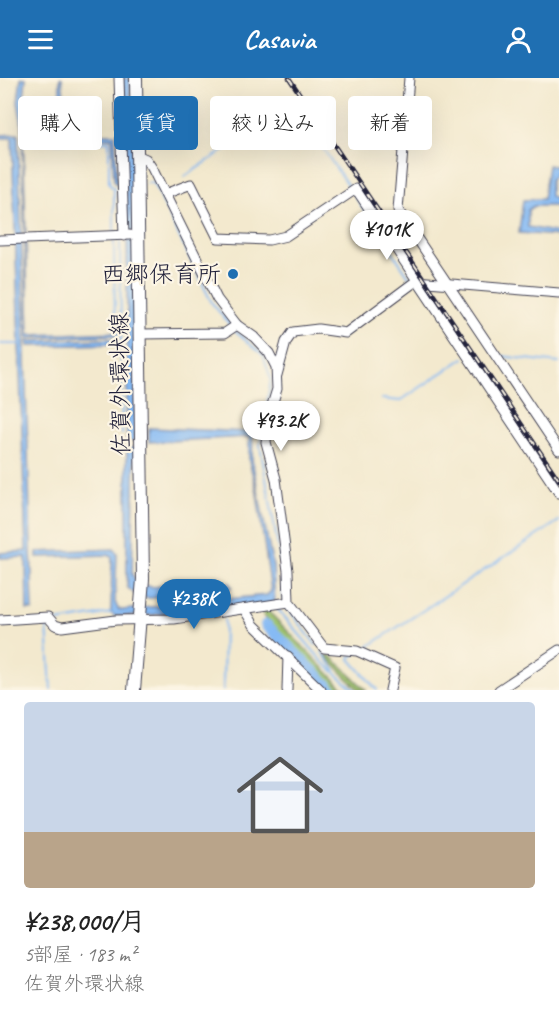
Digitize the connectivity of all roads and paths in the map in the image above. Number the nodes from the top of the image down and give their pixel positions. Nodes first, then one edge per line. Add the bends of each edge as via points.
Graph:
1 (119, 78) edge
2 (136, 78) edge
3 (409, 78) edge
4 (139, 156) junction
5 (165, 194) junction
6 (139, 235) junction
7 (120, 236) junction
8 (0, 240) edge
9 (417, 281) junction
10 (446, 282) junction
11 (559, 293) edge
12 (234, 328) junction
13 (140, 334) junction
14 (278, 375) junction
15 (559, 450) edge
16 (559, 493) edge
17 (290, 602) junction
18 (244, 609) junction
19 (0, 620) edge
20 (141, 621) junction
21 (558, 653) edge
22 (288, 656) junction
23 (134, 690) edge
24 (287, 690) edge
25 (321, 690) edge
26 (390, 690) edge
27 (499, 690) edge

1 - 7 street
2 - 4 main road, 佐賀外環状線
3 - 10 street via 398,210
4 - 5 street via 146,159
4 - 6 main road, 佐賀外環状線
5 - 9 street via 191,184 218,238 269,240 286,236 356,189
5 - 12 street
6 - 7 street
6 - 13 main road, 佐賀外環状線
7 - 8 street
9 - 10 street
9 - 14 street via 346,333 318,329 293,332 286,342
9 - 16 street
10 - 11 street
10 - 15 street
12 - 13 street via 225,333
12 - 14 street via 254,337 270,353
13 - 20 main road, 佐賀外環状線
14 - 17 street via 266,442 276,479
17 - 18 street
17 - 26 street via 324,648 357,651 395,668
18 - 20 street
18 - 22 street via 254,625
19 - 20 street via 48,617 53,622
20 - 23 main road, 佐賀外環状線
21 - 27 street
22 - 24 street
22 - 25 street

